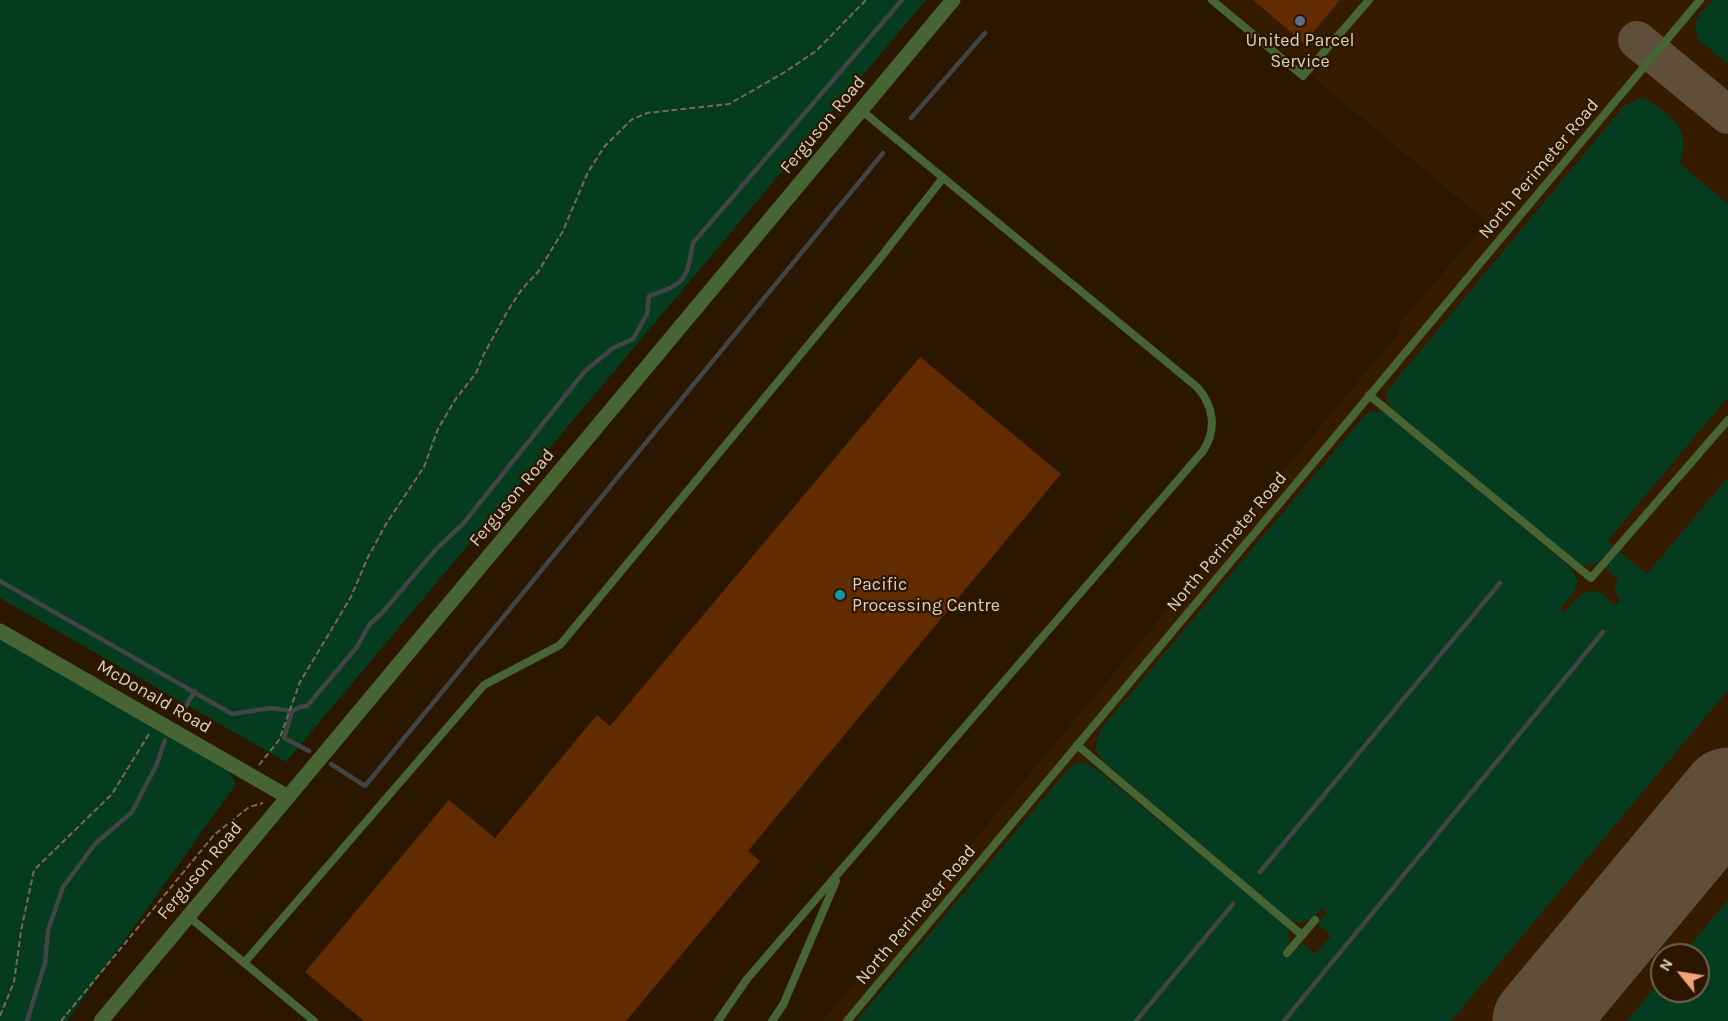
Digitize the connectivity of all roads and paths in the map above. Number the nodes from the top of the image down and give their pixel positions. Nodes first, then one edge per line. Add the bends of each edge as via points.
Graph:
1 (866, 0) edge
2 (953, 0) edge
3 (1212, 0) edge
4 (1369, 0) edge
5 (1700, 0) edge
6 (861, 110) junction
7 (943, 178) junction
8 (1369, 395) junction
9 (1728, 420) edge
10 (0, 631) edge
11 (154, 726) dead end
12 (1077, 745) junction
13 (253, 776) junction
14 (288, 797) junction
15 (262, 803) dead end
16 (839, 872) junction
17 (188, 916) junction
18 (1315, 920) dead end
19 (1302, 935) junction
20 (1287, 953) dead end
21 (244, 963) junction
22 (0, 1016) edge
23 (61, 1021) edge
24 (101, 1021) edge
25 (314, 1021) edge
26 (718, 1021) edge
27 (772, 1021) edge
28 (847, 1021) edge

1 - 13 path via 816,51 729,104 647,113 631,120 604,147 587,174 563,231 507,312 476,373 455,400 434,438 424,467 386,524 351,597 309,666 294,695 279,740
2 - 6 street, Ferguson Road
3 - 4 lane via 1304,76
5 - 8 lane, North Perimeter Road
6 - 7 lane
6 - 14 street, Ferguson Road
7 - 16 lane via 1197,387 1208,402 1212,428 1203,451
7 - 21 lane via 560,645 484,685
8 - 9 lane via 1592,578
8 - 12 lane, North Perimeter Road
10 - 13 street, McDonald Road
11 - 22 path via 112,794 34,870 15,982
12 - 19 lane
12 - 28 lane, North Perimeter Road
13 - 14 street, McDonald Road
14 - 17 street, Ferguson Road
15 - 23 path via 249,807 214,835
16 - 26 lane via 747,980
16 - 27 lane via 783,1005
17 - 21 lane
17 - 24 street, Ferguson Road
18 - 19 lane
19 - 20 lane
21 - 25 lane

